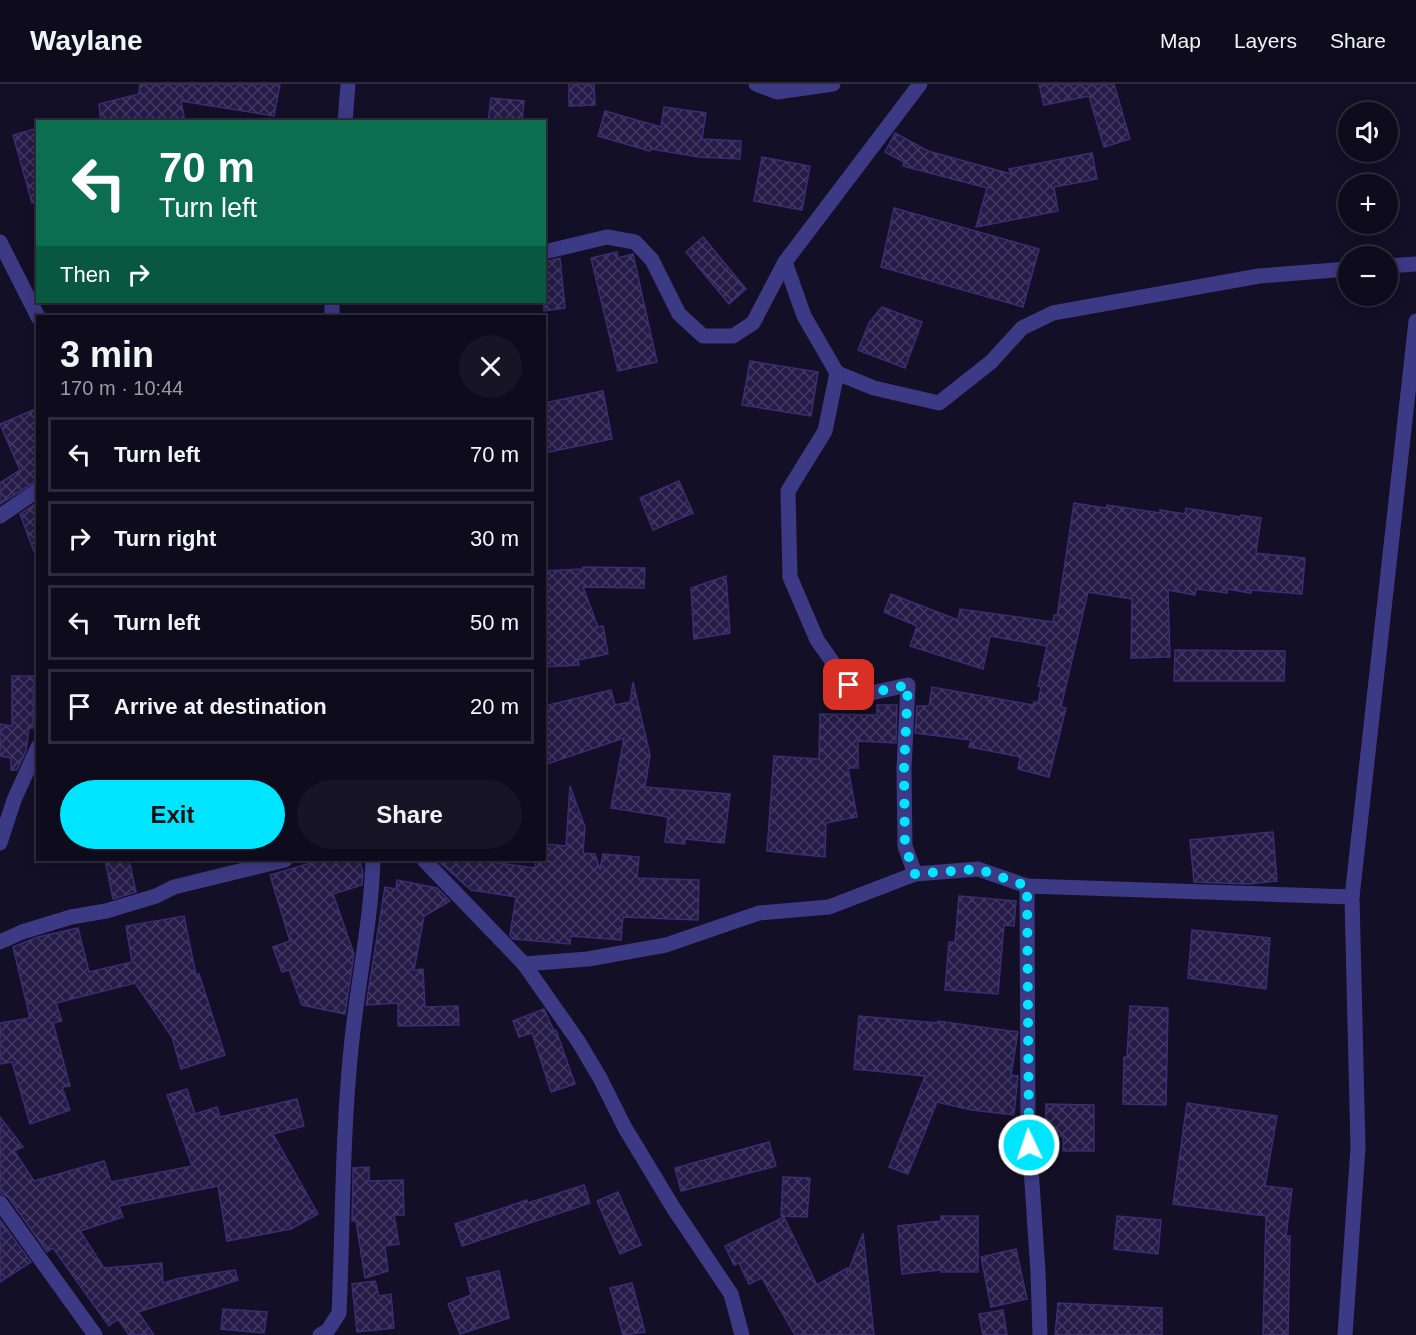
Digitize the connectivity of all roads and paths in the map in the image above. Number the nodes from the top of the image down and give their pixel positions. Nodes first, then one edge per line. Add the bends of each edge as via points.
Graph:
1 (348, 84) edge
2 (756, 84) edge
3 (833, 84) edge
4 (920, 84) edge
5 (345, 120) edge
6 (0, 242) edge
7 (546, 252) edge
8 (785, 262) junction
9 (1416, 264) edge
10 (1398, 265) edge
11 (1338, 270) edge
12 (37, 315) edge
13 (1416, 321) edge
14 (837, 373) junction
15 (36, 491) edge
16 (0, 516) edge
17 (36, 751) edge
18 (0, 843) edge
19 (281, 861) edge
20 (373, 861) edge
21 (424, 861) edge
22 (915, 874) junction
23 (1027, 886) junction
24 (1352, 897) junction
25 (0, 942) edge
26 (524, 964) junction
27 (0, 1203) edge
28 (95, 1335) edge
29 (320, 1335) edge
30 (742, 1335) edge
31 (1040, 1335) edge
32 (1345, 1335) edge

1 - 5 street
2 - 3 street via 777,92
4 - 8 street
6 - 12 street
7 - 8 street via 607,237 635,242 652,260 679,314 704,336 733,336 753,323
8 - 14 street via 804,316
9 - 10 street
11 - 14 street via 1259,276 1053,313 1022,328 991,362 939,403 874,388
13 - 24 street
14 - 22 street via 825,431 788,490 790,578 817,640 849,685 871,693 908,685 905,846
15 - 16 street
17 - 18 street
19 - 25 street via 174,886 156,896 71,917
20 - 29 street via 345,1124 339,1313
21 - 26 street
22 - 23 street via 978,869
22 - 26 street via 829,907 759,913 666,945 588,960
23 - 24 street
23 - 31 street via 1028,1124
24 - 32 street via 1358,1148
26 - 30 street via 578,1041 624,1128 731,1294
27 - 28 street

